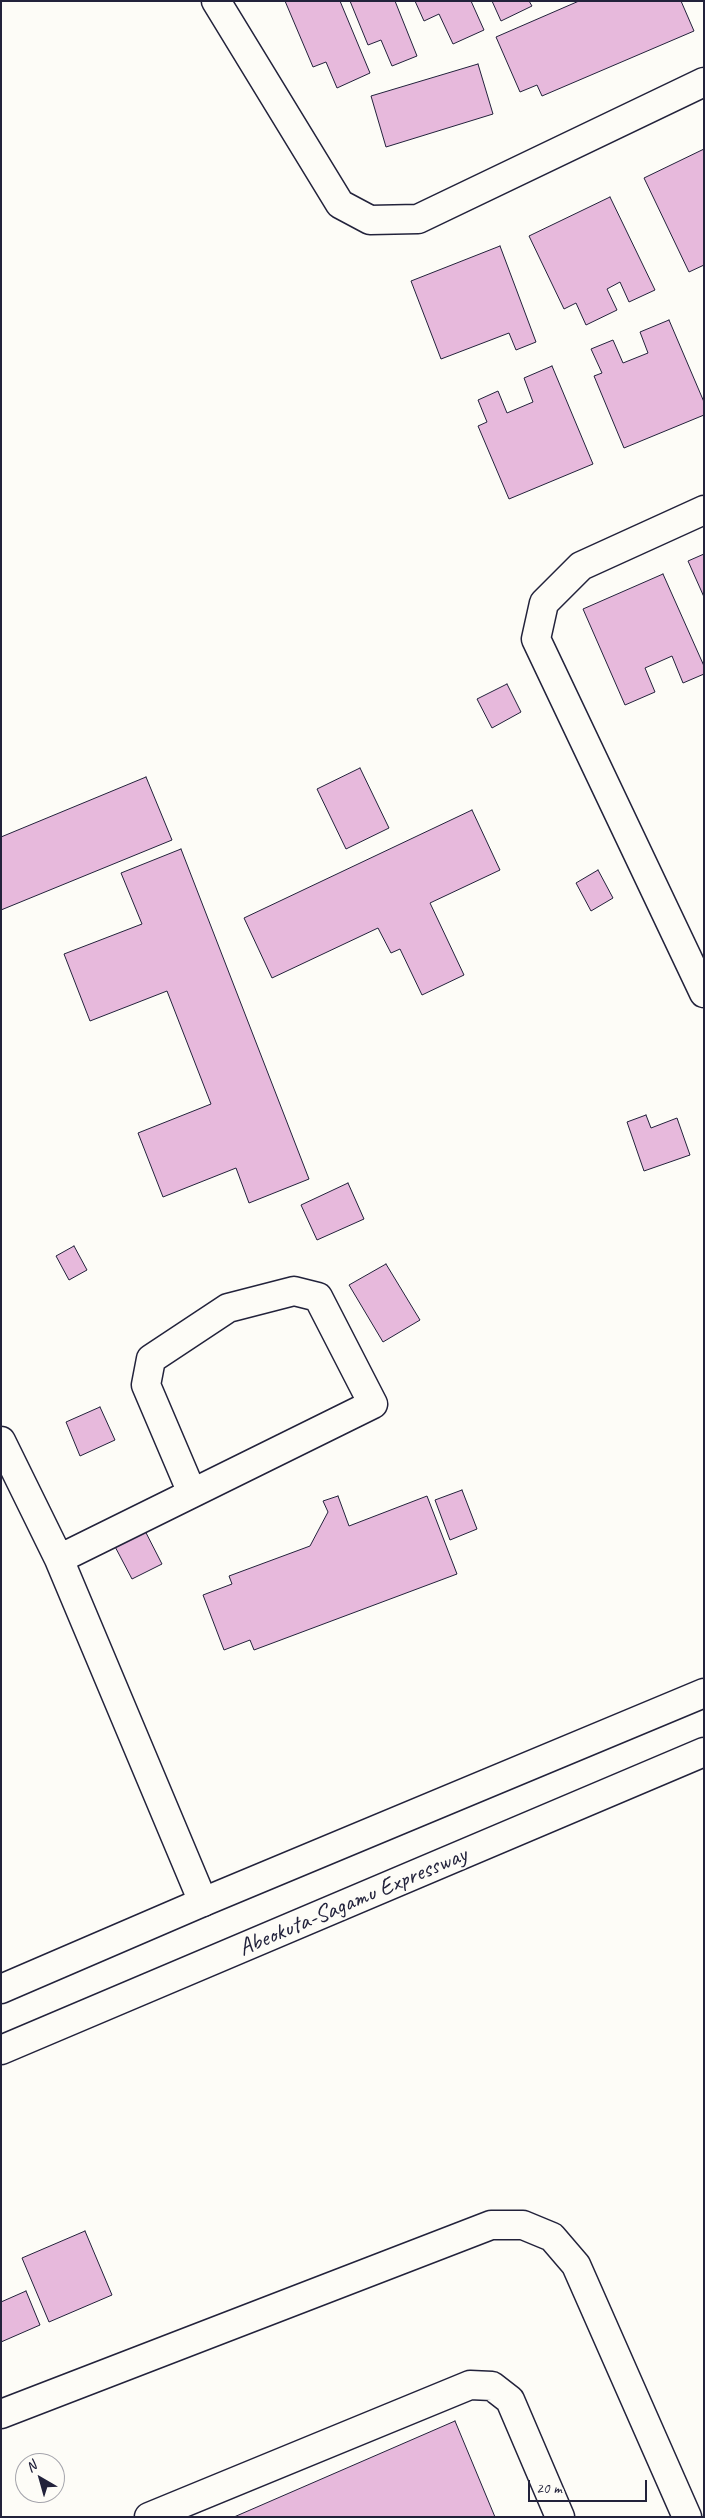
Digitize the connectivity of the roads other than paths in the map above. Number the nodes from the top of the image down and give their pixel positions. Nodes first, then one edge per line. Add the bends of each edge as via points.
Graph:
1 (216, 1) edge
2 (704, 82) edge
3 (704, 510) edge
4 (704, 993) edge
5 (1, 1441) edge
6 (192, 1493) junction
7 (59, 1558) junction
8 (704, 1693) edge
9 (704, 1752) edge
10 (202, 1902) junction
11 (1, 1989) edge
12 (1, 2050) edge
13 (1, 2414) edge
14 (149, 2517) edge
15 (560, 2517) edge
16 (687, 2517) edge

1 - 2 main road via 340,204 370,220 418,219
3 - 4 main road via 581,566 544,603 536,639
5 - 7 main road
6 - 6 main road via 373,1404 318,1297 294,1291 228,1308 150,1358 146,1385
6 - 7 main road
7 - 10 main road
8 - 10 main road
9 - 12 main road, Abeokuta-Sagamu Expressway
10 - 11 main road
13 - 16 main road via 491,2225 523,2225 552,2237 576,2265
14 - 15 main road via 470,2385 492,2386 510,2400

